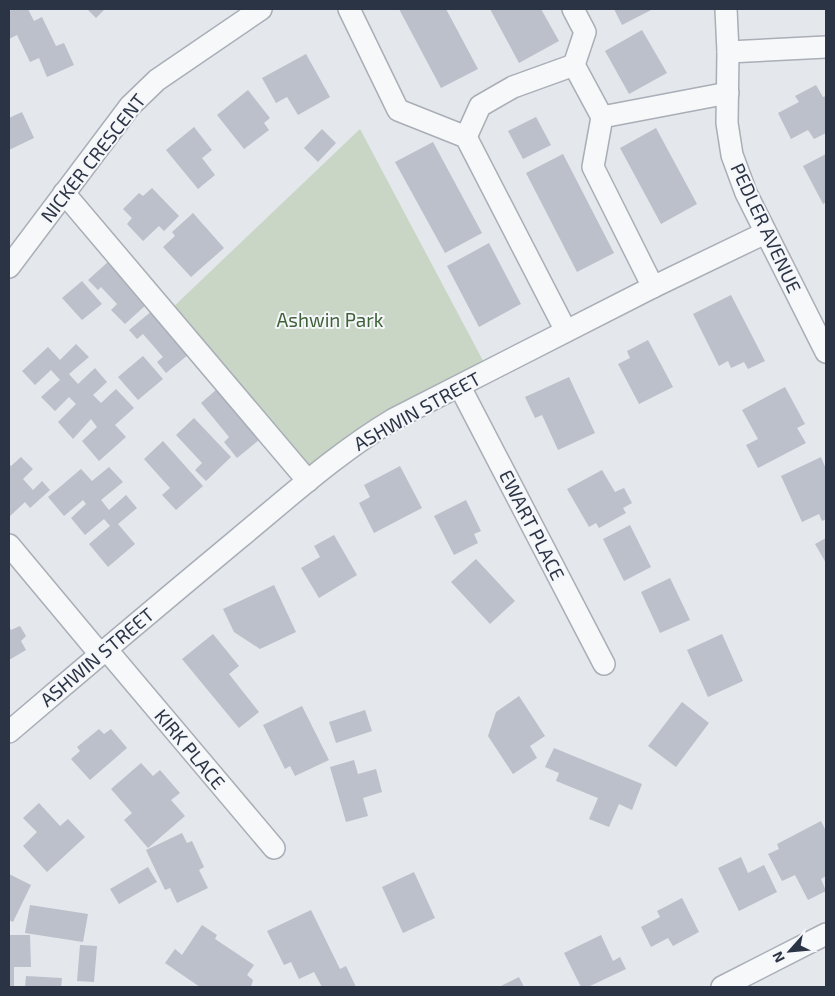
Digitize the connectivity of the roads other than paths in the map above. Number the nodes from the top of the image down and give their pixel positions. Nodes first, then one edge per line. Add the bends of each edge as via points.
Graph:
1 (262, 9) edge
2 (349, 9) edge
3 (573, 9) edge
4 (726, 9) edge
5 (826, 47) edge
6 (728, 52) junction
7 (574, 65) junction
8 (728, 93) junction
9 (602, 117) junction
10 (466, 137) junction
11 (64, 193) junction
12 (765, 233) junction
13 (9, 267) edge
14 (653, 287) junction
15 (566, 331) junction
16 (826, 352) edge
17 (460, 387) junction
18 (308, 481) junction
19 (9, 545) edge
20 (103, 651) junction
21 (604, 664) dead end
22 (11, 730) edge
23 (274, 848) dead end
24 (826, 934) edge
25 (722, 987) edge

1 - 11 street, NICKER CRESCENT via 157,80 130,106
2 - 10 street via 398,110
3 - 7 street via 585,32
4 - 6 street, PEDLER AVENUE
5 - 6 street
6 - 8 street, PEDLER AVENUE
7 - 9 street
7 - 10 street via 513,88 480,106
8 - 9 street
8 - 12 street, PEDLER AVENUE via 727,123 732,154
9 - 14 street via 593,168
10 - 15 street
11 - 13 street, NICKER CRESCENT
11 - 18 street
12 - 14 street, ASHWIN STREET
12 - 16 street, PEDLER AVENUE
14 - 15 street, ASHWIN STREET
15 - 17 street, ASHWIN STREET
17 - 18 street, ASHWIN STREET via 368,435
17 - 21 street, EWART PLACE
18 - 20 street, ASHWIN STREET
19 - 20 street, KIRK PLACE
20 - 22 street, ASHWIN STREET
20 - 23 street, KIRK PLACE
24 - 25 street

